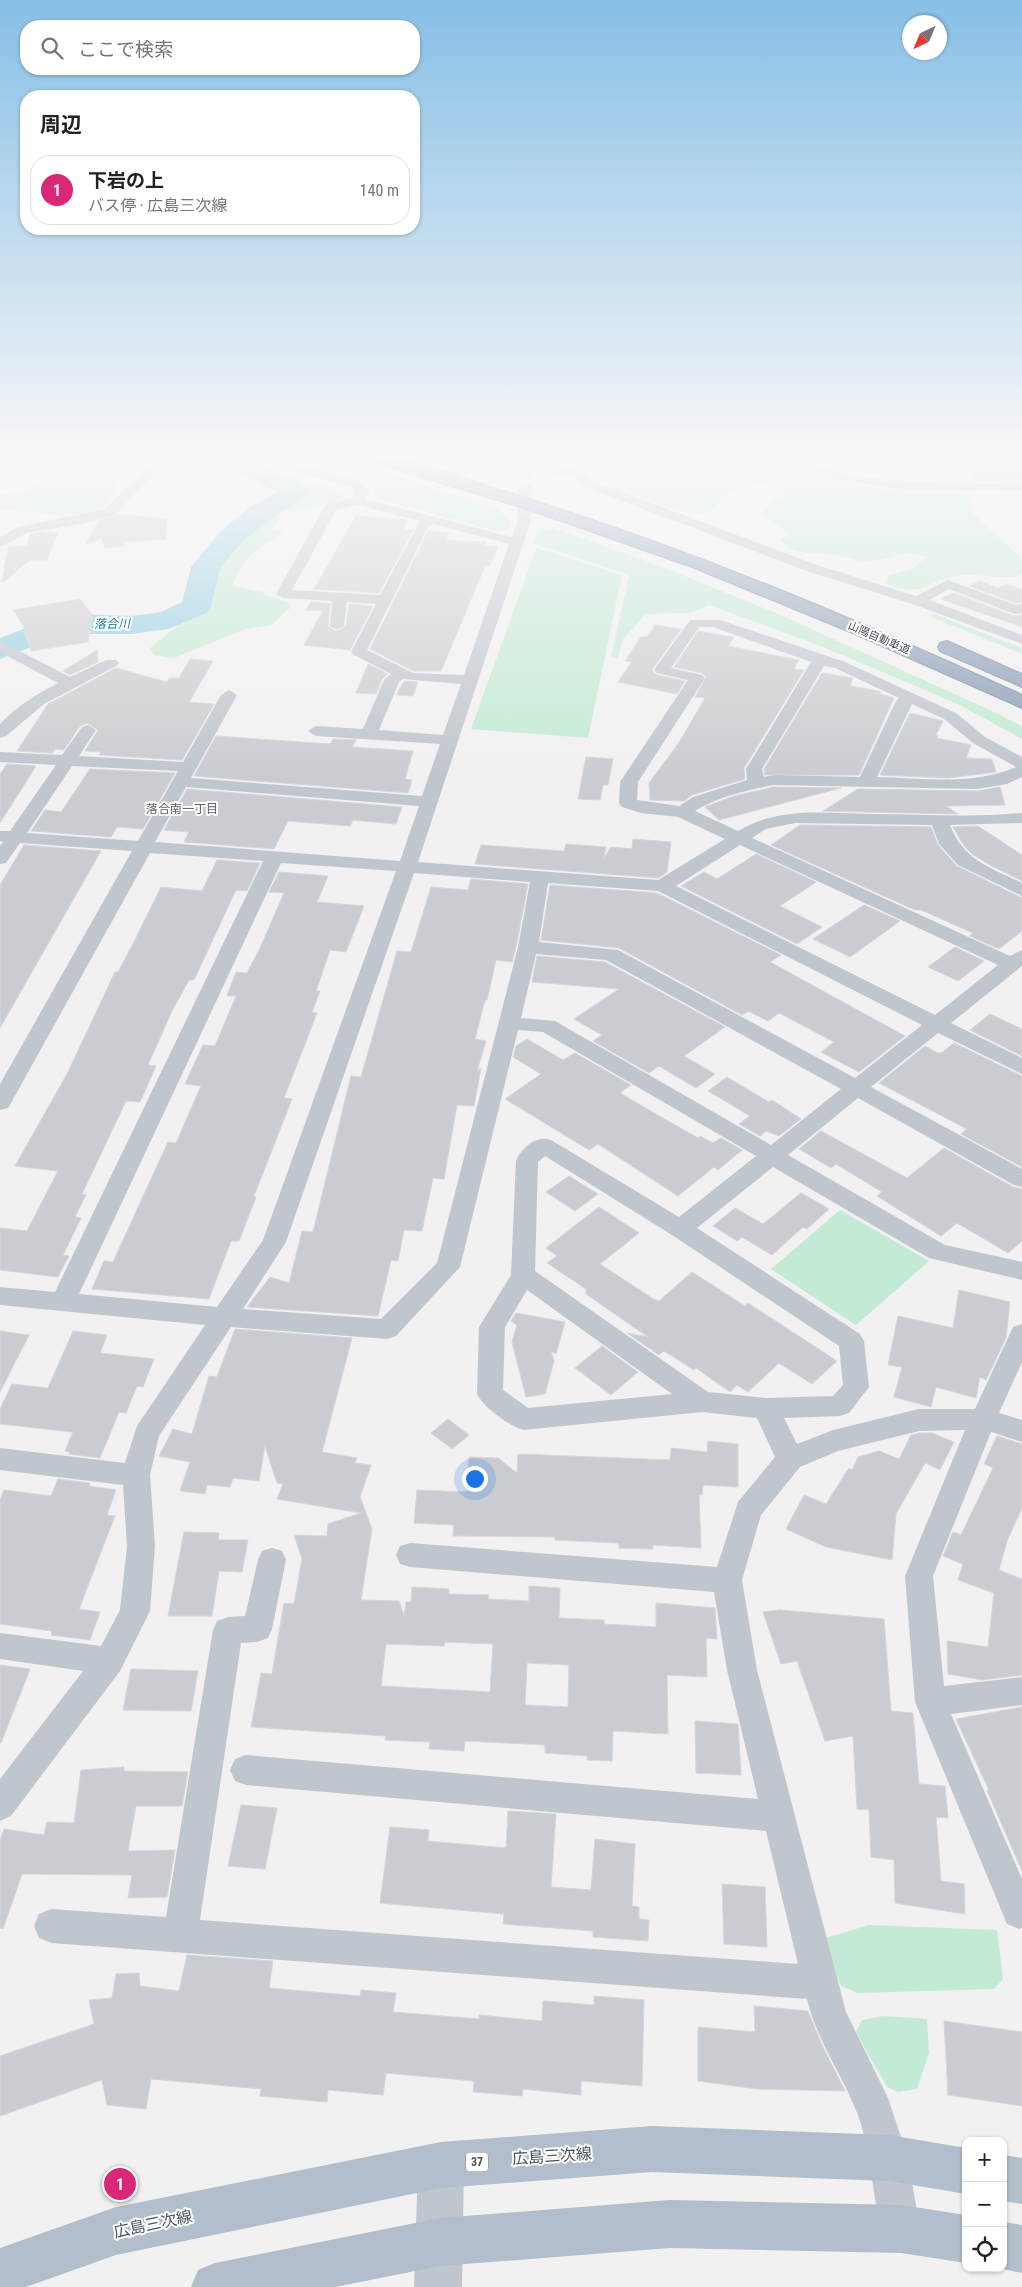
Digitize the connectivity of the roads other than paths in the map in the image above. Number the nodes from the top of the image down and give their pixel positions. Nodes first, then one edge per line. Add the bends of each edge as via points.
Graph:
1 (301, 562) edge
2 (404, 562) edge
3 (510, 562) edge
4 (692, 562) edge
5 (795, 562) edge
6 (340, 597) junction
7 (385, 600) junction
8 (917, 600) junction
9 (1022, 608) edge
10 (337, 626) dead end
11 (1022, 640) edge
12 (934, 641) dead end
13 (4, 652) edge
14 (820, 660) junction
15 (111, 664) dead end
16 (402, 673) junction
17 (469, 680) junction
18 (1022, 680) edge
19 (69, 682) junction
20 (229, 694) dead end
21 (911, 698) junction
22 (1022, 702) edge
23 (88, 730) dead end
24 (316, 731) dead end
25 (0, 733) edge
26 (369, 734) junction
27 (448, 740) junction
28 (0, 757) edge
29 (66, 761) junction
30 (1022, 764) edge
31 (1022, 771) edge
32 (185, 774) junction
33 (866, 782) junction
34 (756, 783) junction
35 (429, 802) junction
36 (682, 812) junction
37 (1022, 818) edge
38 (939, 820) junction
39 (7, 837) edge
40 (736, 838) junction
41 (146, 846) junction
42 (274, 858) junction
43 (0, 859) edge
44 (407, 867) junction
45 (540, 877) junction
46 (662, 886) junction
47 (1022, 890) edge
48 (528, 947) junction
49 (1016, 960) edge
50 (508, 1023) junction
51 (938, 1024) junction
52 (1022, 1066) edge
53 (857, 1089) junction
54 (0, 1103) edge
55 (773, 1155) junction
56 (1022, 1178) edge
57 (680, 1229) junction
58 (1022, 1271) edge
59 (523, 1275) junction
60 (0, 1296) edge
61 (62, 1303) junction
62 (224, 1317) junction
63 (1022, 1334) edge
64 (702, 1402) junction
65 (766, 1408) junction
66 (983, 1419) junction
67 (1022, 1431) edge
68 (0, 1459) edge
69 (790, 1459) junction
70 (136, 1475) junction
71 (410, 1555) dead end
72 (272, 1560) dead end
73 (727, 1580) junction
74 (0, 1646) edge
75 (109, 1661) junction
76 (1022, 1691) edge
77 (930, 1702) junction
78 (246, 1770) dead end
79 (0, 1805) edge
80 (778, 1816) junction
81 (1019, 1912) dead end
82 (51, 1926) dead end
83 (180, 1936) junction
84 (820, 1982) junction
85 (889, 2158) junction
86 (441, 2165) junction
87 (962, 2170) edge
88 (1007, 2179) edge
89 (1022, 2181) edge
90 (901, 2229) junction
91 (962, 2238) edge
92 (440, 2242) junction
93 (1007, 2247) edge
94 (1022, 2249) edge
95 (0, 2272) edge
96 (215, 2287) edge
97 (438, 2287) edge

1 - 6 street via 283,594
2 - 7 street
3 - 17 street
4 - 22 highway, 山陽自動車道 via 895,644
5 - 8 street
6 - 7 street
6 - 10 street
7 - 16 street via 359,652
8 - 9 street via 948,584 1015,610
8 - 11 street
12 - 18 highway
13 - 19 street
14 - 21 street via 840,665
14 - 34 street via 754,768
14 - 36 street via 716,623 695,623 662,670 697,678 629,782 628,803 641,808
15 - 19 street
16 - 17 street via 410,677
16 - 26 street via 392,680
17 - 27 street
19 - 25 street via 16,715
20 - 32 street
21 - 30 street via 950,716 979,740
21 - 33 street via 903,703
23 - 29 street
24 - 26 street
26 - 27 street
27 - 35 street
28 - 29 street
29 - 32 street
29 - 39 street
31 - 33 street via 1001,780 977,784
32 - 35 street
32 - 41 street
33 - 34 street via 774,780
34 - 36 street via 699,800
35 - 44 street
36 - 40 street
37 - 38 street
38 - 40 street via 795,818 760,825
38 - 47 street via 948,844 964,861
39 - 41 street
39 - 43 street
40 - 46 street
40 - 49 street
41 - 42 street
41 - 54 street
42 - 44 street
42 - 61 street
44 - 45 street
44 - 62 street via 274,1242
45 - 46 street
45 - 48 street
46 - 51 street
48 - 50 street
48 - 53 street via 611,954
49 - 51 street
50 - 55 street via 548,1026
50 - 62 street via 448,1268 387,1329
51 - 52 street
51 - 53 street
53 - 55 street
53 - 56 street
55 - 57 street
55 - 58 street via 938,1252
57 - 59 street via 543,1145 527,1160
57 - 65 street via 852,1341 856,1387 840,1406
59 - 64 street
59 - 64 street via 492,1327 490,1394 523,1419
60 - 61 street
61 - 62 street
62 - 70 street via 146,1434
63 - 66 street
64 - 65 street
65 - 69 street
66 - 67 street
66 - 69 street via 920,1420 833,1441
66 - 77 street via 919,1576
68 - 70 street
69 - 73 street via 748,1510
70 - 75 street via 141,1546 136,1611
71 - 73 street
72 - 83 street via 257,1629 228,1630
73 - 80 street via 742,1670
74 - 75 street
75 - 79 street
76 - 77 street
77 - 81 street
78 - 80 street
80 - 84 street
82 - 83 street
83 - 84 street
84 - 85 street via 829,2016 875,2111
85 - 86 main road, 広島三次線 / 37 via 652,2149
85 - 87 main road, 広島三次線 / 37
85 - 90 street
86 - 92 street
86 - 95 main road, 広島三次線 / 37 via 116,2231
88 - 89 main road
90 - 91 main road
90 - 92 main road via 670,2224
92 - 96 main road
92 - 97 street
93 - 94 main road

